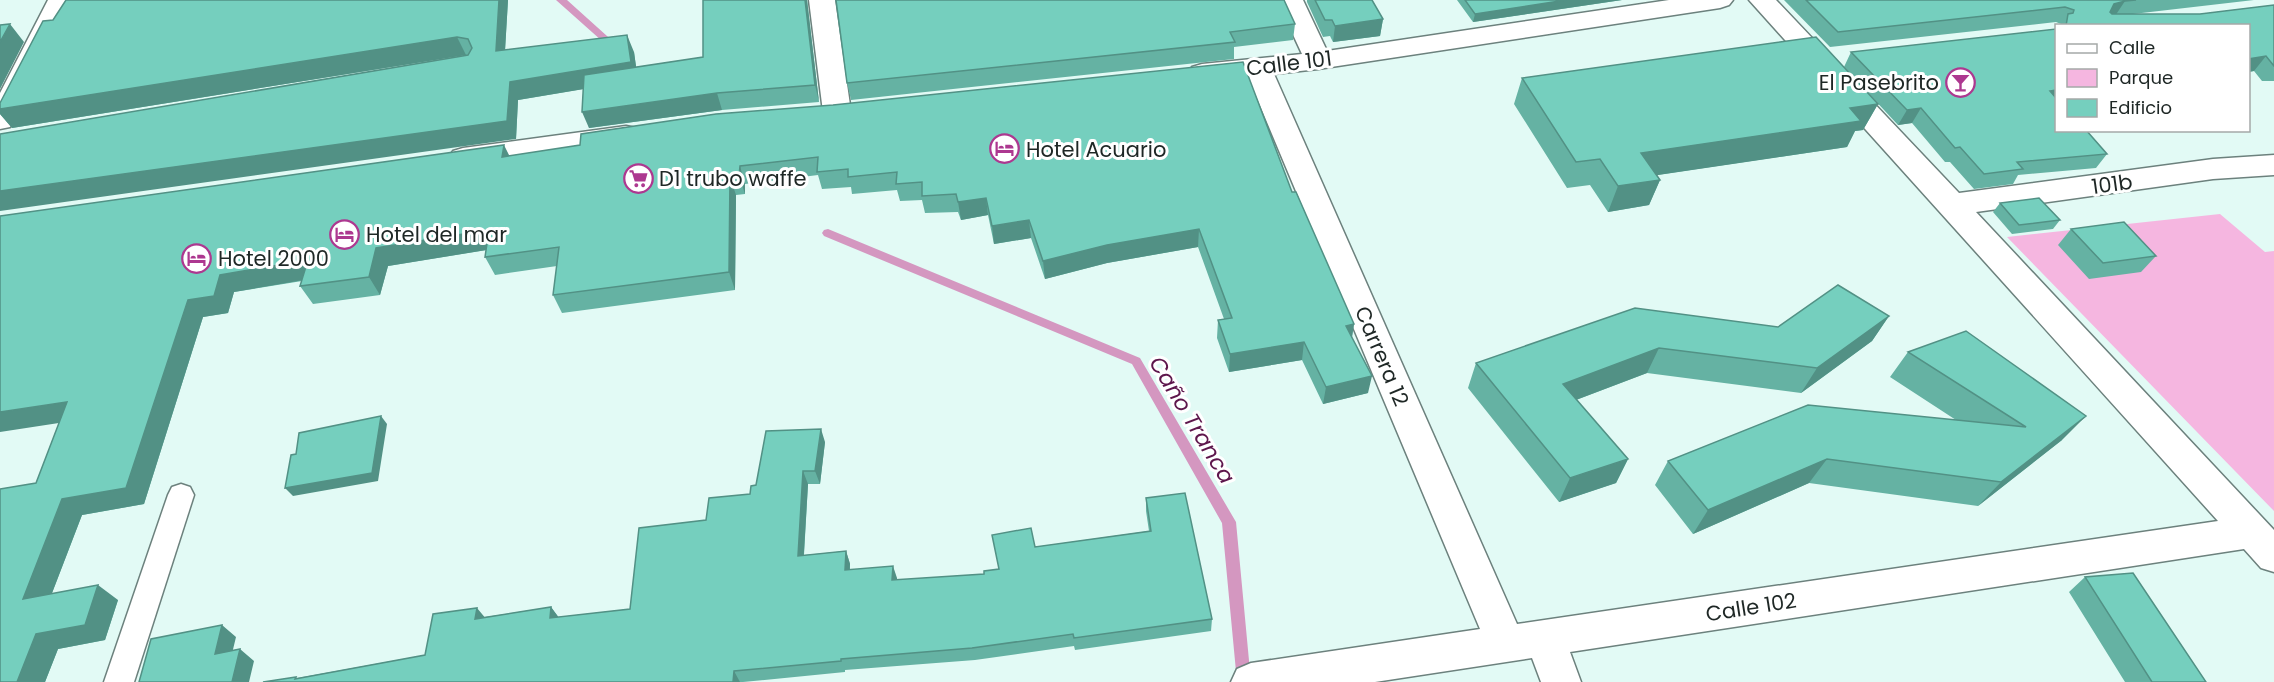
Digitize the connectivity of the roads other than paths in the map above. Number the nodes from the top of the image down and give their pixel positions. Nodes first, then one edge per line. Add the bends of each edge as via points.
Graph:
1 (61, 0) edge
2 (822, 0) edge
3 (1290, 0) edge
4 (1720, 0) edge
5 (1762, 0) edge
6 (1318, 61) junction
7 (1257, 67) junction
8 (1176, 76) edge
9 (837, 112) edge
10 (651, 131) edge
11 (4, 134) edge
12 (438, 161) edge
13 (2274, 165) edge
14 (1950, 205) junction
15 (181, 495) dead end
16 (2263, 544) edge
17 (1545, 638) junction
18 (1506, 644) junction
19 (119, 682) edge
20 (1251, 682) edge
21 (1561, 682) edge

1 - 11 street
2 - 9 street
3 - 6 street
4 - 6 street, Calle 101
5 - 14 street via 1830,57
6 - 7 street, Calle 101
7 - 8 street, Calle 101
7 - 18 street, Carrera 12
10 - 12 street
13 - 14 street, 101b via 2213,169
14 - 16 street
15 - 19 lane
16 - 17 street, Calle 102
17 - 18 street, Calle 102
17 - 21 street
18 - 20 street, Calle 102

